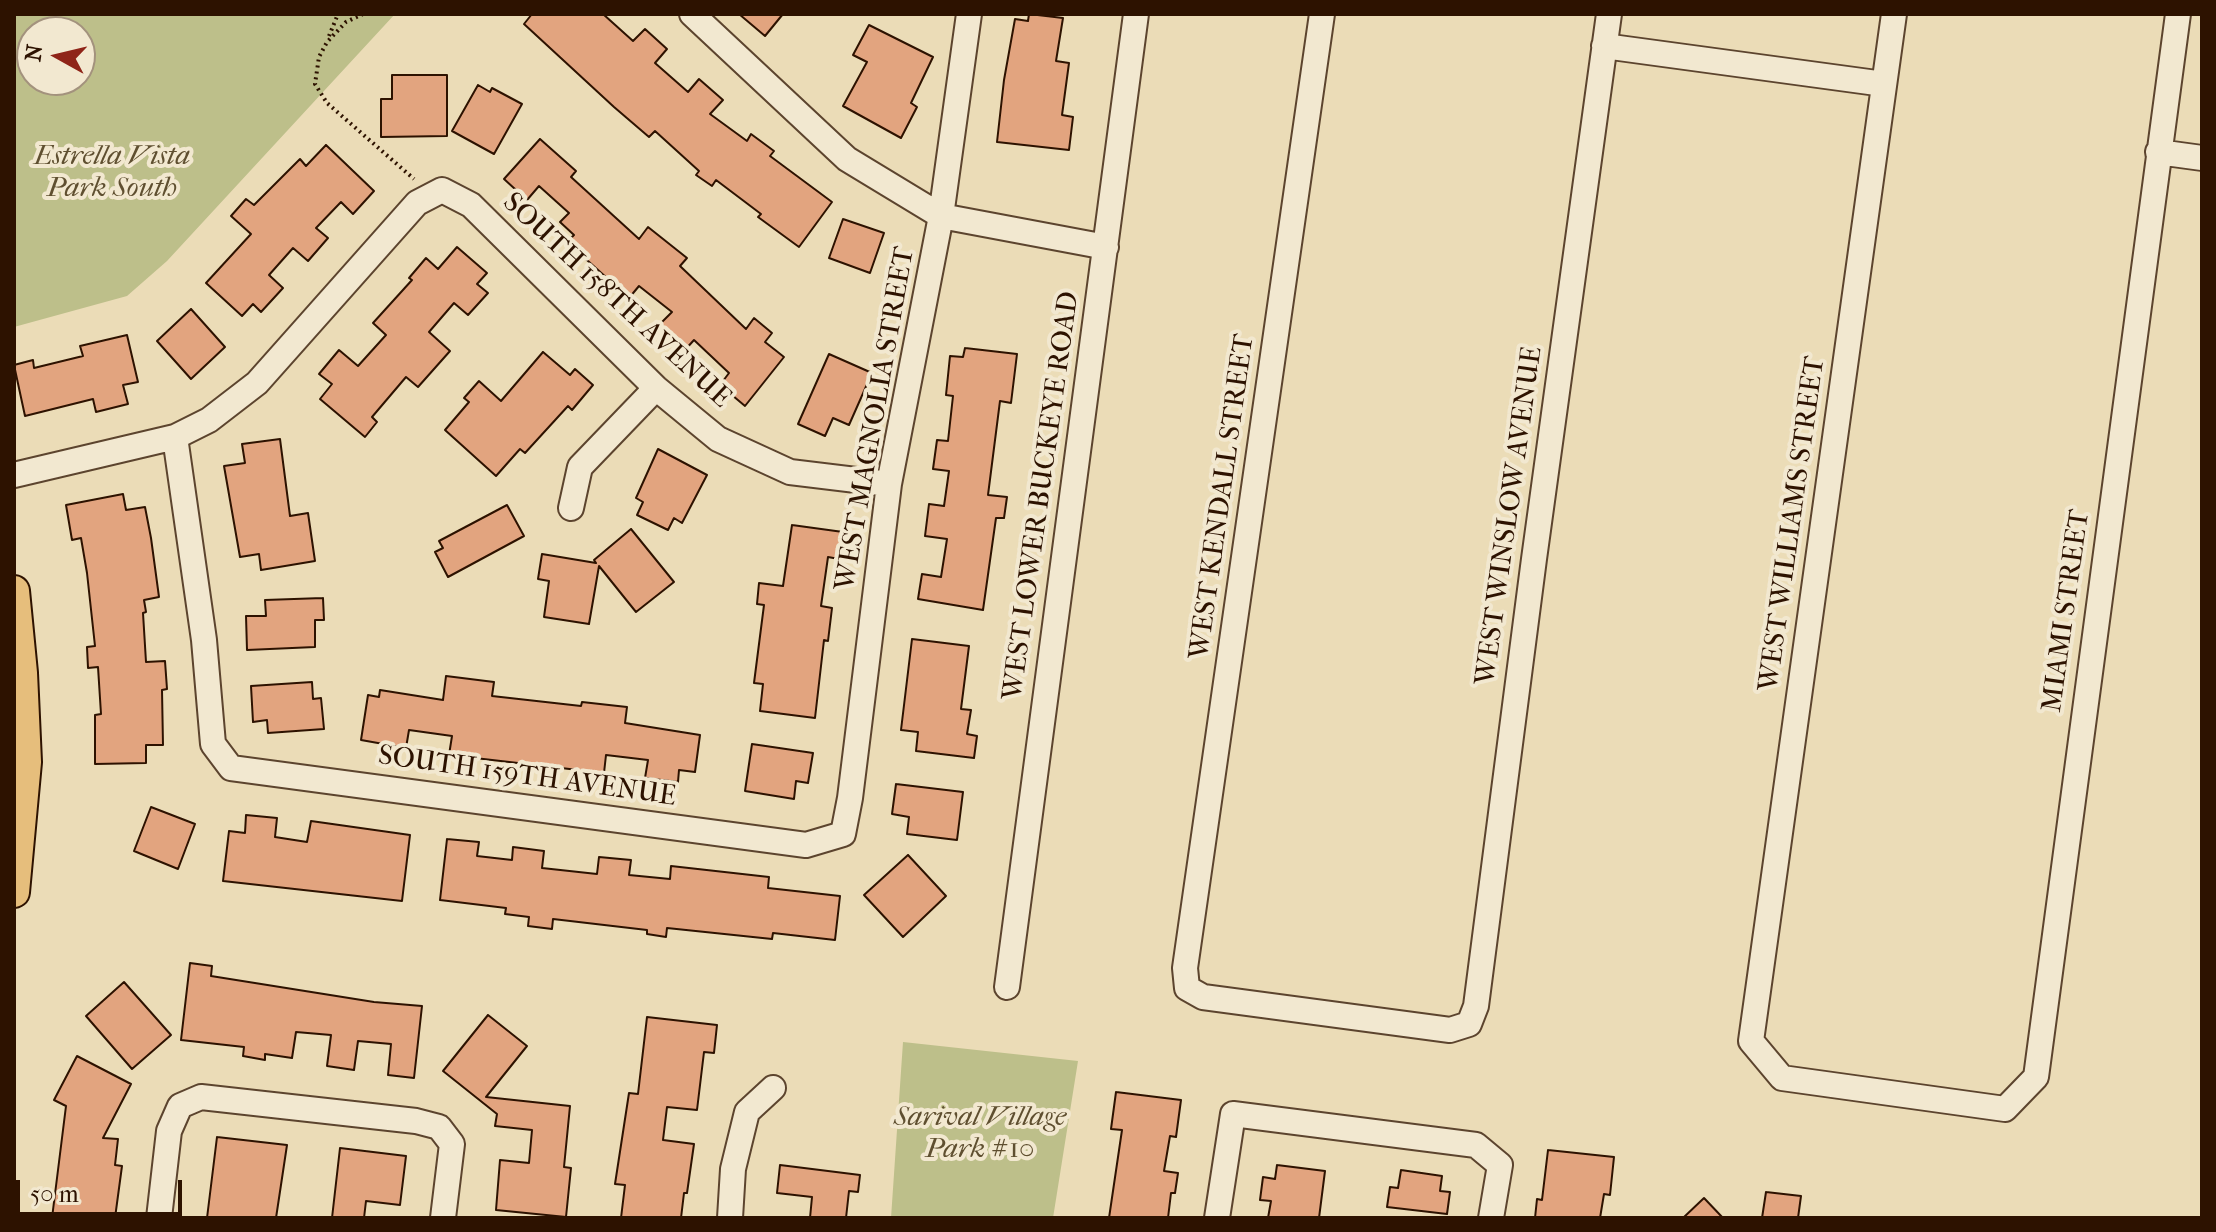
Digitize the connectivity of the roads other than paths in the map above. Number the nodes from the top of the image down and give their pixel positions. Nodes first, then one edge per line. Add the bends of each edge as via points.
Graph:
1 (692, 14) edge
2 (969, 14) edge
3 (1136, 14) edge
4 (1322, 14) edge
5 (1609, 14) edge
6 (1894, 14) edge
7 (2178, 14) edge
8 (1604, 46) junction
9 (1884, 84) junction
10 (2158, 152) junction
11 (2202, 158) edge
12 (941, 216) junction
13 (1106, 247) junction
14 (656, 388) junction
15 (175, 437) junction
16 (14, 475) edge
17 (889, 484) junction
18 (571, 508) dead end
19 (14, 591) edge
20 (843, 834) joint
21 (14, 892) edge
22 (1007, 987) dead end
23 (1469, 1024) joint
24 (2036, 1077) joint
25 (773, 1088) dead end
26 (159, 1218) edge
27 (443, 1218) edge
28 (730, 1218) edge
29 (1217, 1218) edge
30 (1491, 1218) edge

1 - 12 street via 847,159
2 - 12 street, WEST MAGNOLIA STREET
3 - 13 street, WEST LOWER BUCKEYE ROAD
4 - 23 street, WEST KENDALL STREET via 1185,968 1187,988 1203,997 1450,1030
5 - 8 street, WEST WINSLOW AVENUE
6 - 9 street, WEST WILLIAMS STREET
7 - 10 street, MIAMI STREET
8 - 9 street
8 - 23 street, WEST WINSLOW AVENUE via 1476,1006
9 - 24 street, WEST WILLIAMS STREET via 1751,1041 1782,1078 2005,1109
10 - 11 street
10 - 24 street, MIAMI STREET
12 - 13 street
12 - 17 street, WEST MAGNOLIA STREET
13 - 22 street, WEST LOWER BUCKEYE ROAD
14 - 15 street, SOUTH 158TH AVENUE via 471,205 442,190 417,203 257,383 209,420
14 - 17 street, SOUTH 158TH AVENUE via 718,439 790,472
14 - 18 street via 580,467
15 - 16 street
15 - 20 street, SOUTH 159TH AVENUE via 213,744 231,768 806,845
17 - 20 street, WEST MAGNOLIA STREET
19 - 21 main road via 26,762
25 - 28 street via 747,1112 733,1169
26 - 27 street via 169,1131 180,1106 201,1097 439,1127 452,1144
29 - 30 street via 1233,1114 1476,1145 1500,1165

